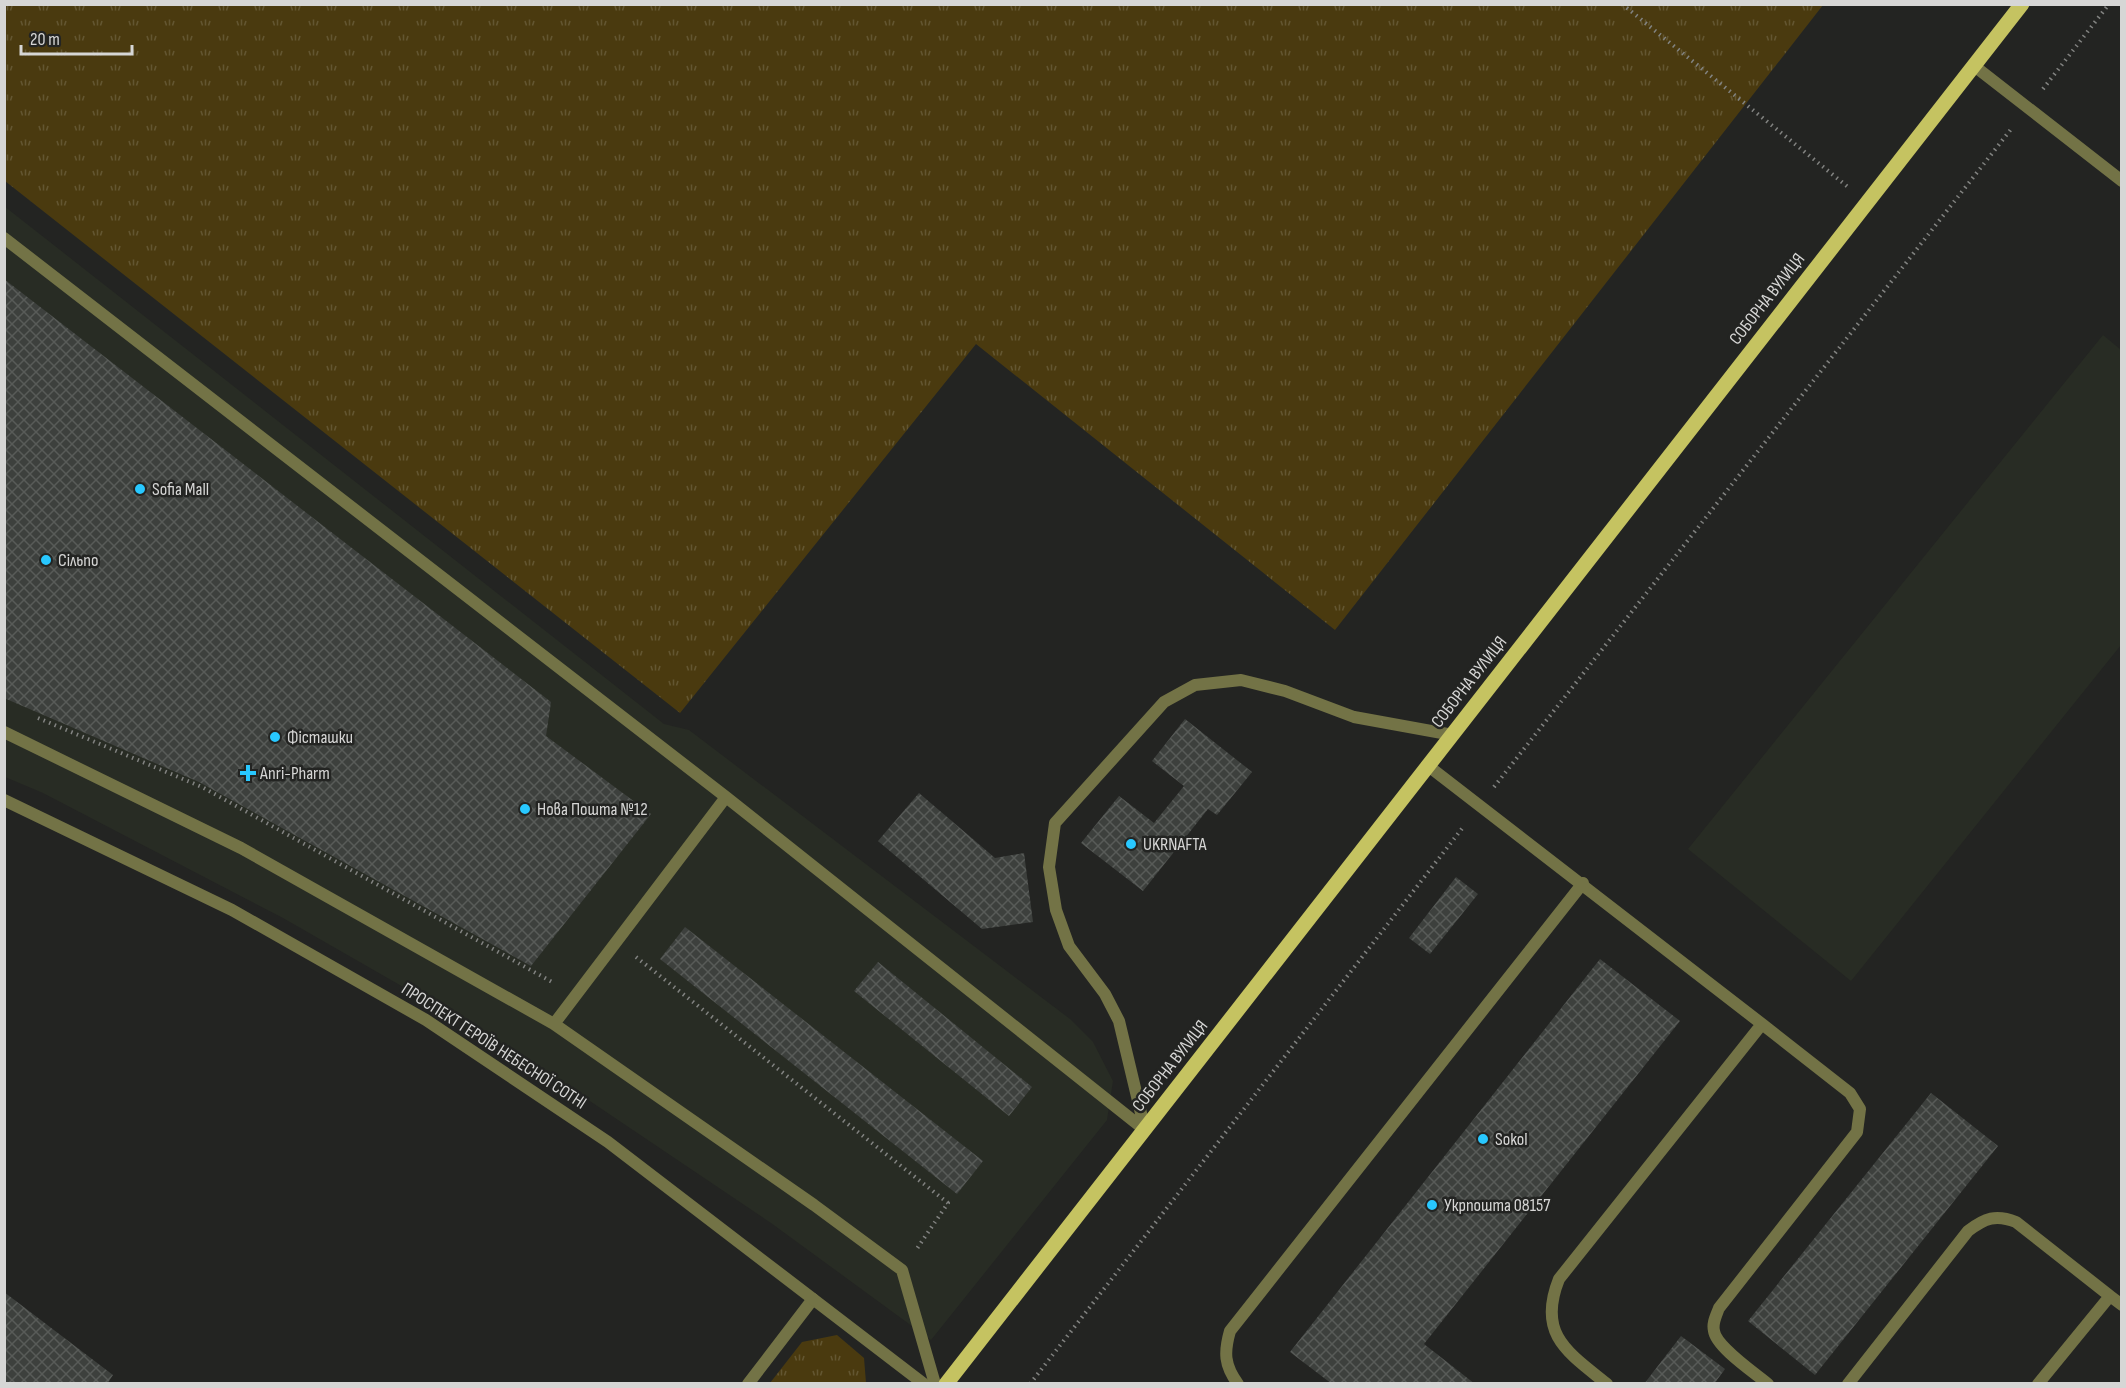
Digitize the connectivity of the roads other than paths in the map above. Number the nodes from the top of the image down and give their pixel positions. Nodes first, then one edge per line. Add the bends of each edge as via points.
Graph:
1 (2022, 4) edge
2 (1973, 65) junction
3 (2121, 181) edge
4 (4, 237) edge
5 (4, 732) edge
6 (1453, 735) junction
7 (1427, 765) junction
8 (726, 797) junction
9 (4, 800) edge
10 (1583, 883) junction
11 (554, 1024) junction
12 (1762, 1024) junction
13 (1145, 1130) junction
14 (2110, 1296) junction
15 (813, 1299) junction
16 (2121, 1305) edge
17 (748, 1383) edge
18 (924, 1383) edge
19 (935, 1383) edge
20 (946, 1383) edge
21 (1238, 1383) edge
22 (1607, 1383) edge
23 (1768, 1383) edge
24 (1848, 1383) edge
25 (2038, 1383) edge

1 - 2 main road, СОБОРНА ВУЛИЦЯ
2 - 3 street
2 - 6 main road, СОБОРНА ВУЛИЦЯ
4 - 8 street
5 - 11 street via 241,848
6 - 7 main road, СОБОРНА ВУЛИЦЯ
6 - 13 street via 1354,717 1285,691 1241,680 1196,685 1164,702 1055,823 1049,867 1056,910 1069,946 1105,994 1119,1021
7 - 10 street
7 - 13 main road, СОБОРНА ВУЛИЦЯ
8 - 11 street
8 - 13 street
9 - 15 street, ПРОСПЕКТ ГЕРОЇВ НЕБЕСНОЇ СОТНІ via 232,910 426,1020 608,1142
10 - 12 street
10 - 21 street via 1230,1331 1224,1351 1231,1375
11 - 19 street via 902,1270
12 - 22 street via 1559,1279 1551,1300 1552,1326 1570,1354
12 - 23 street via 1850,1093 1860,1109 1857,1132 1719,1308 1714,1321 1714,1334 1724,1347
13 - 20 main road, СОБОРНА ВУЛИЦЯ
14 - 16 street
14 - 24 street via 2016,1222 2002,1216 1984,1219 1968,1231
14 - 25 street
15 - 17 street
15 - 18 street, ПРОСПЕКТ ГЕРОЇВ НЕБЕСНОЇ СОТНІ

